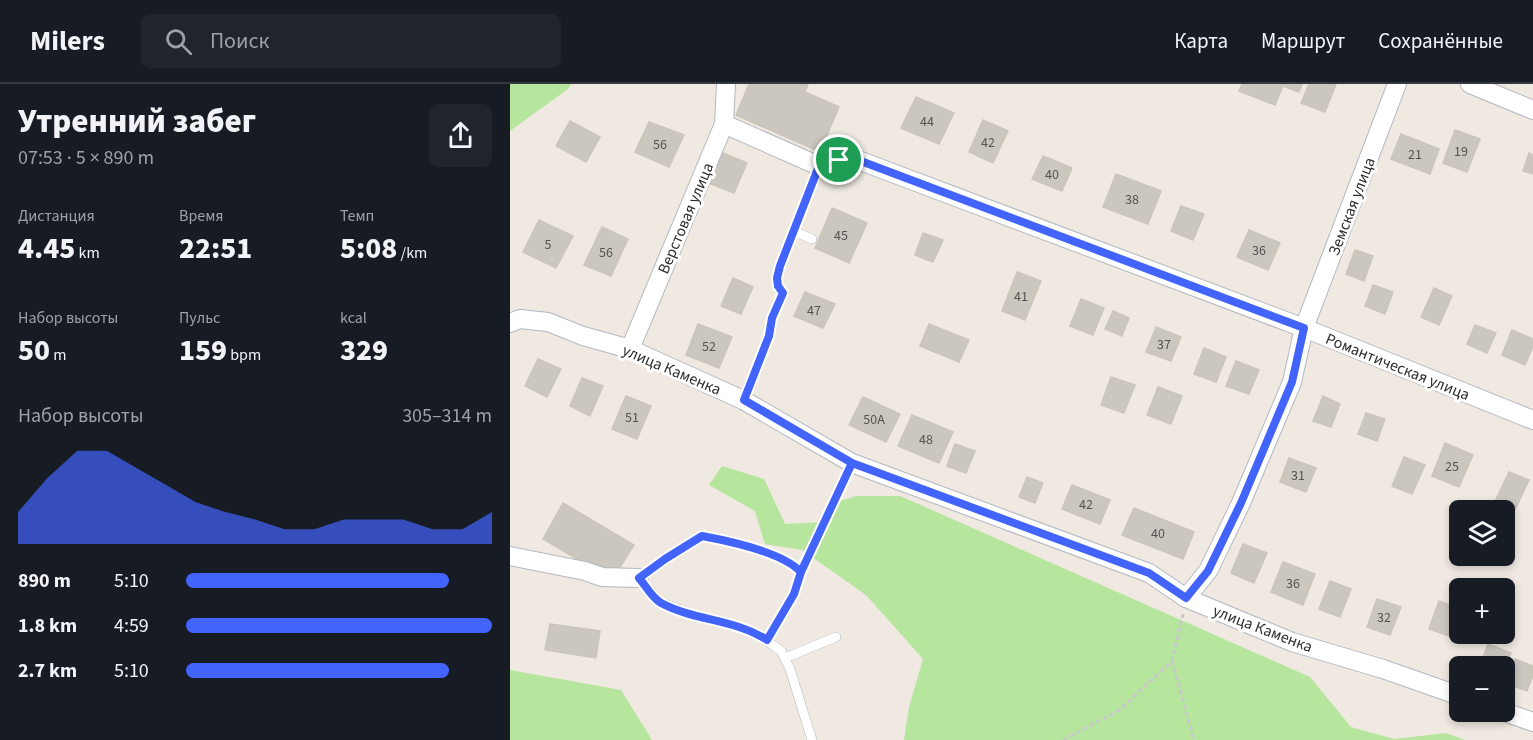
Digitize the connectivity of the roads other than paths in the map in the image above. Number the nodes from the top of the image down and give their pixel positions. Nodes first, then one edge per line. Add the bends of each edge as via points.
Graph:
1 (726, 84) edge
2 (1397, 84) edge
3 (1470, 84) edge
4 (1533, 110) edge
5 (724, 124) junction
6 (819, 166) junction
7 (812, 239) dead end
8 (783, 293) road end
9 (510, 323) edge
10 (1304, 328) junction
11 (630, 349) junction
12 (744, 400) junction
13 (1533, 420) edge
14 (852, 463) junction
15 (510, 556) edge
16 (801, 572) junction
17 (639, 578) junction
18 (1186, 598) junction
19 (836, 638) dead end
20 (767, 640) junction
21 (785, 658) junction
22 (1449, 692) edge
23 (1515, 716) edge
24 (1533, 722) edge
25 (812, 740) edge

1 - 5 street, Верстовая улица
2 - 10 street, Земская улица
3 - 4 street
5 - 6 street
5 - 11 street, Верстовая улица
6 - 7 lane via 793,231
6 - 10 street, Романтическая улица via 858,160
8 - 12 lane
9 - 11 street, улица Каменка via 520,319 548,322
10 - 13 street, Романтическая улица
10 - 18 street, Земская улица via 1292,382 1241,503 1208,571
11 - 12 street, улица Каменка
12 - 14 street, улица Каменка
14 - 16 lane
14 - 18 street, улица Каменка via 1149,573
15 - 17 street via 602,577
16 - 17 lane via 768,554 702,536
16 - 20 lane via 794,594
17 - 20 lane via 660,602
18 - 22 street, улица Каменка via 1292,642
19 - 21 lane
20 - 21 lane
21 - 25 lane
23 - 24 street

